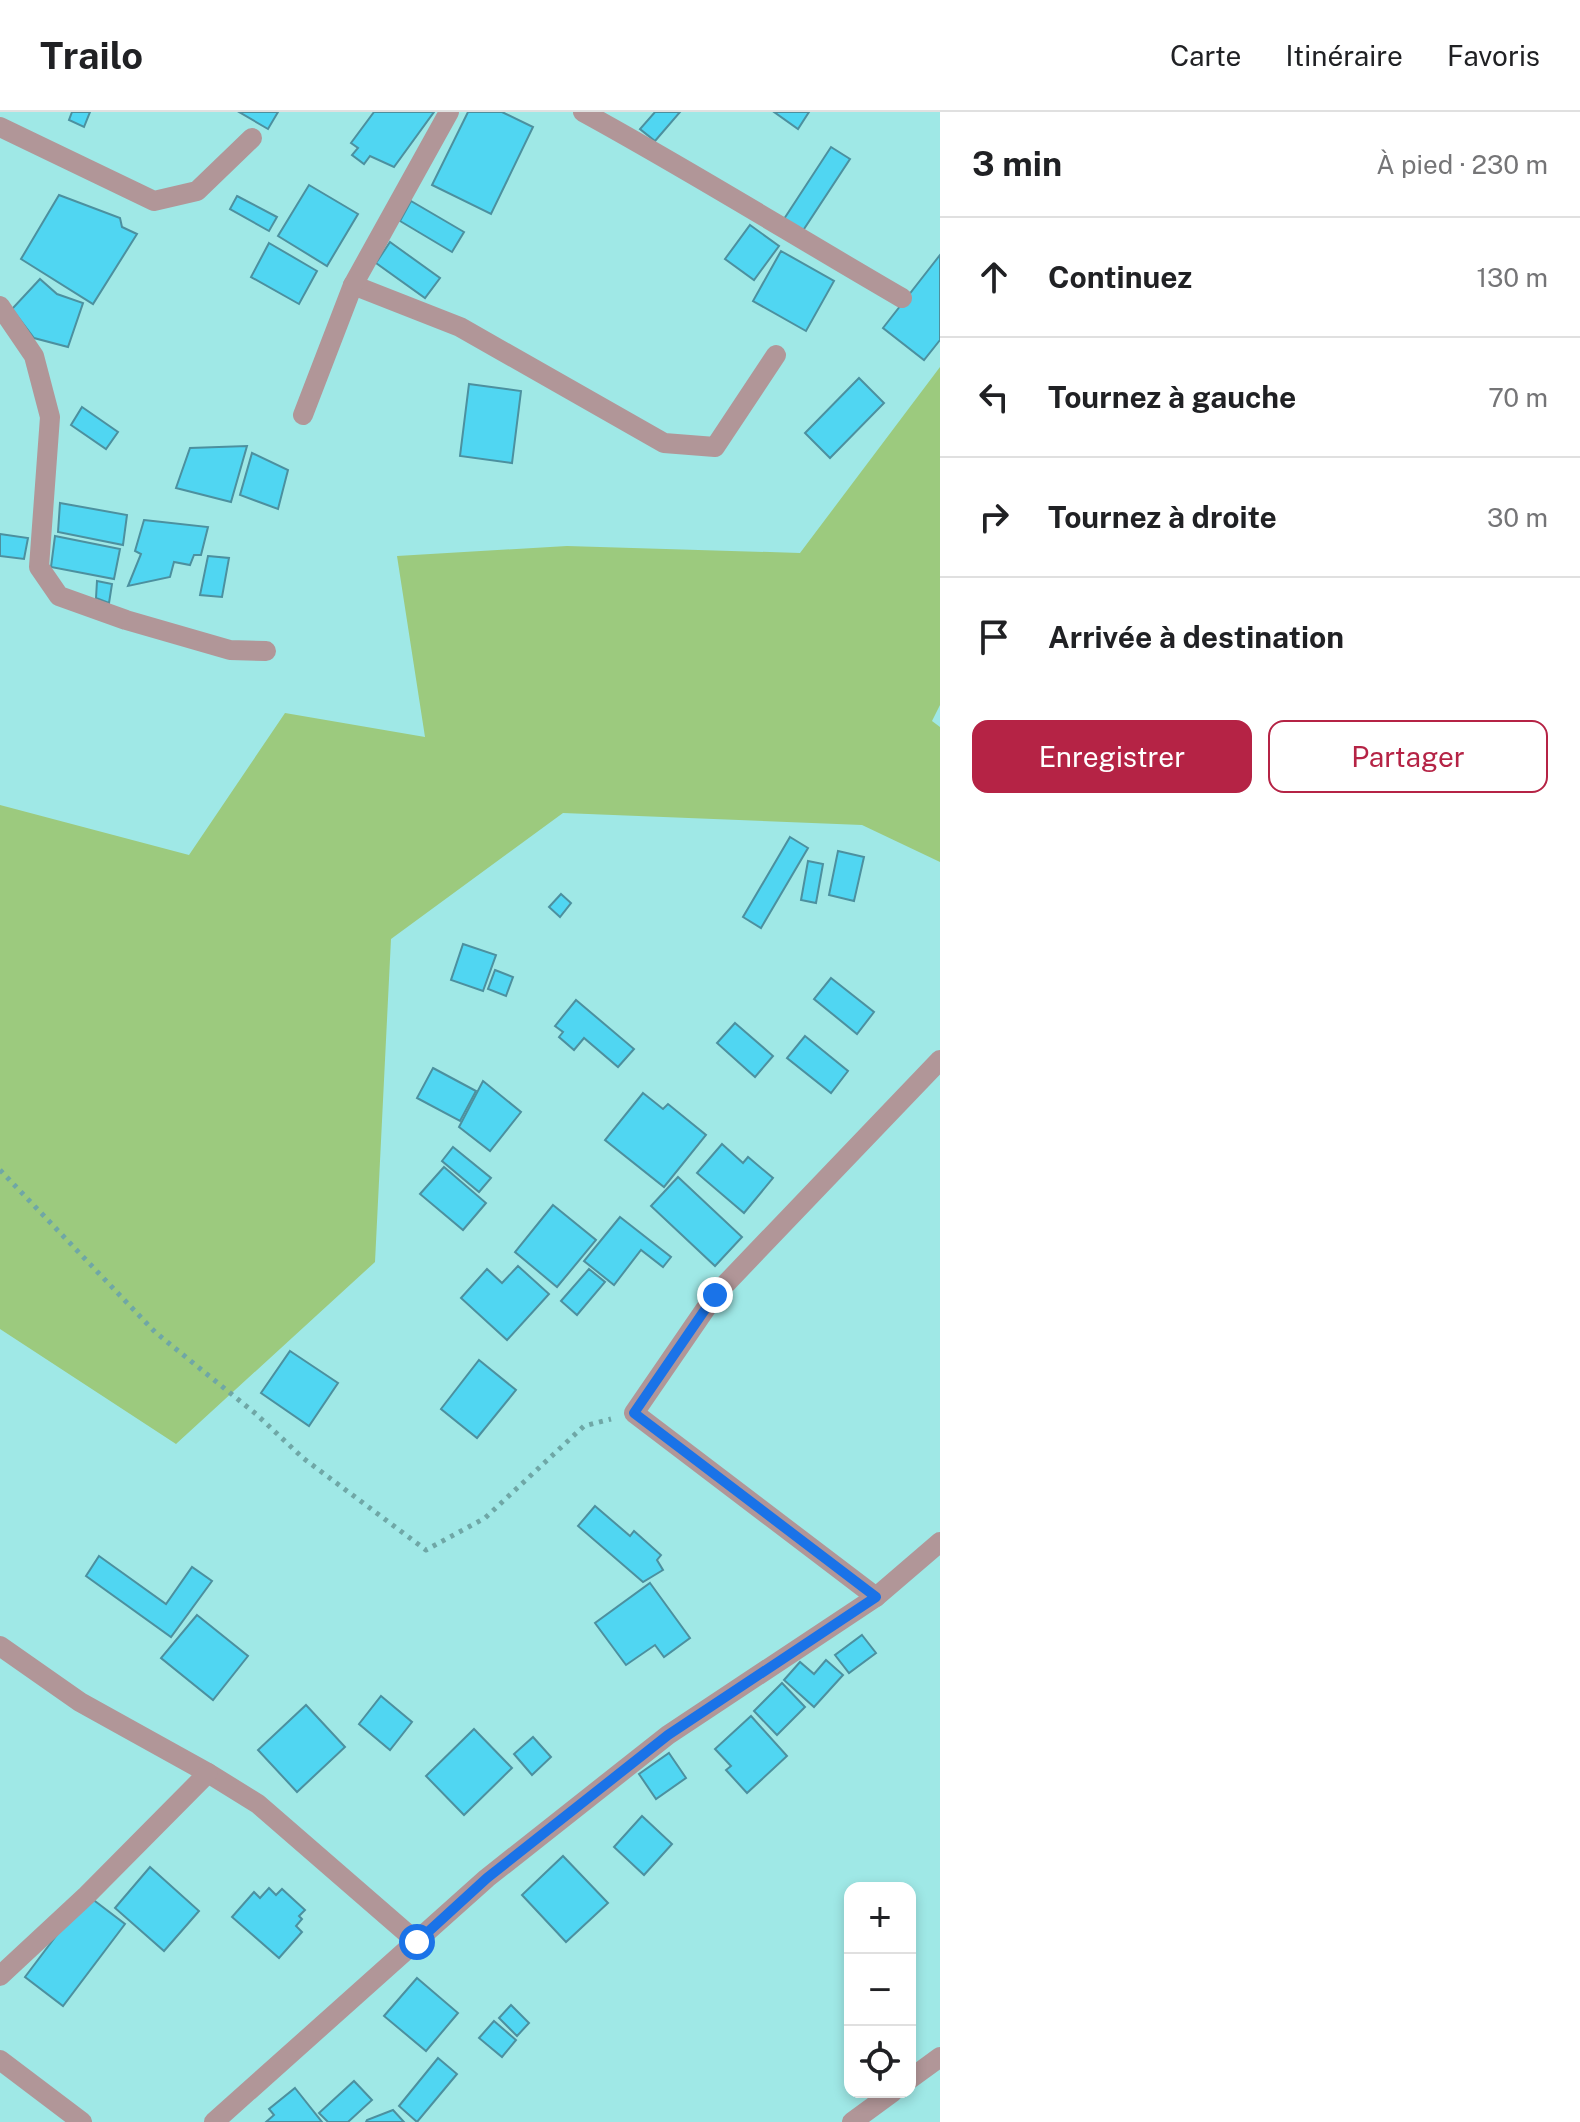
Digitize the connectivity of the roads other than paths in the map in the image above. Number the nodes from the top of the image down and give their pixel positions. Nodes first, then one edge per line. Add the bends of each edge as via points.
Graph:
1 (449, 112) edge
2 (583, 112) edge
3 (0, 127) edge
4 (252, 138) dead end
5 (353, 285) junction
6 (902, 298) dead end
7 (0, 306) edge
8 (776, 355) dead end
9 (303, 415) dead end
10 (266, 651) dead end
11 (940, 1060) edge
12 (940, 1542) edge
13 (876, 1597) junction
14 (0, 1646) edge
15 (208, 1773) junction
16 (417, 1942) junction
17 (0, 1976) edge
18 (940, 2057) edge
19 (0, 2060) edge
20 (916, 2075) edge
21 (885, 2098) edge
22 (82, 2122) edge
23 (214, 2122) edge
24 (852, 2122) edge

1 - 5 street
2 - 6 street
3 - 4 street via 154,201 197,191
5 - 8 street via 460,327 664,443 715,447
5 - 9 street
7 - 10 street via 34,356 50,417 39,567 59,596 230,650
11 - 13 street via 715,1295 634,1413
12 - 13 street
13 - 16 street via 668,1735 487,1878
14 - 15 street via 80,1702
15 - 16 street via 258,1804
15 - 17 street
16 - 23 street
18 - 20 street
19 - 22 street
21 - 24 street

